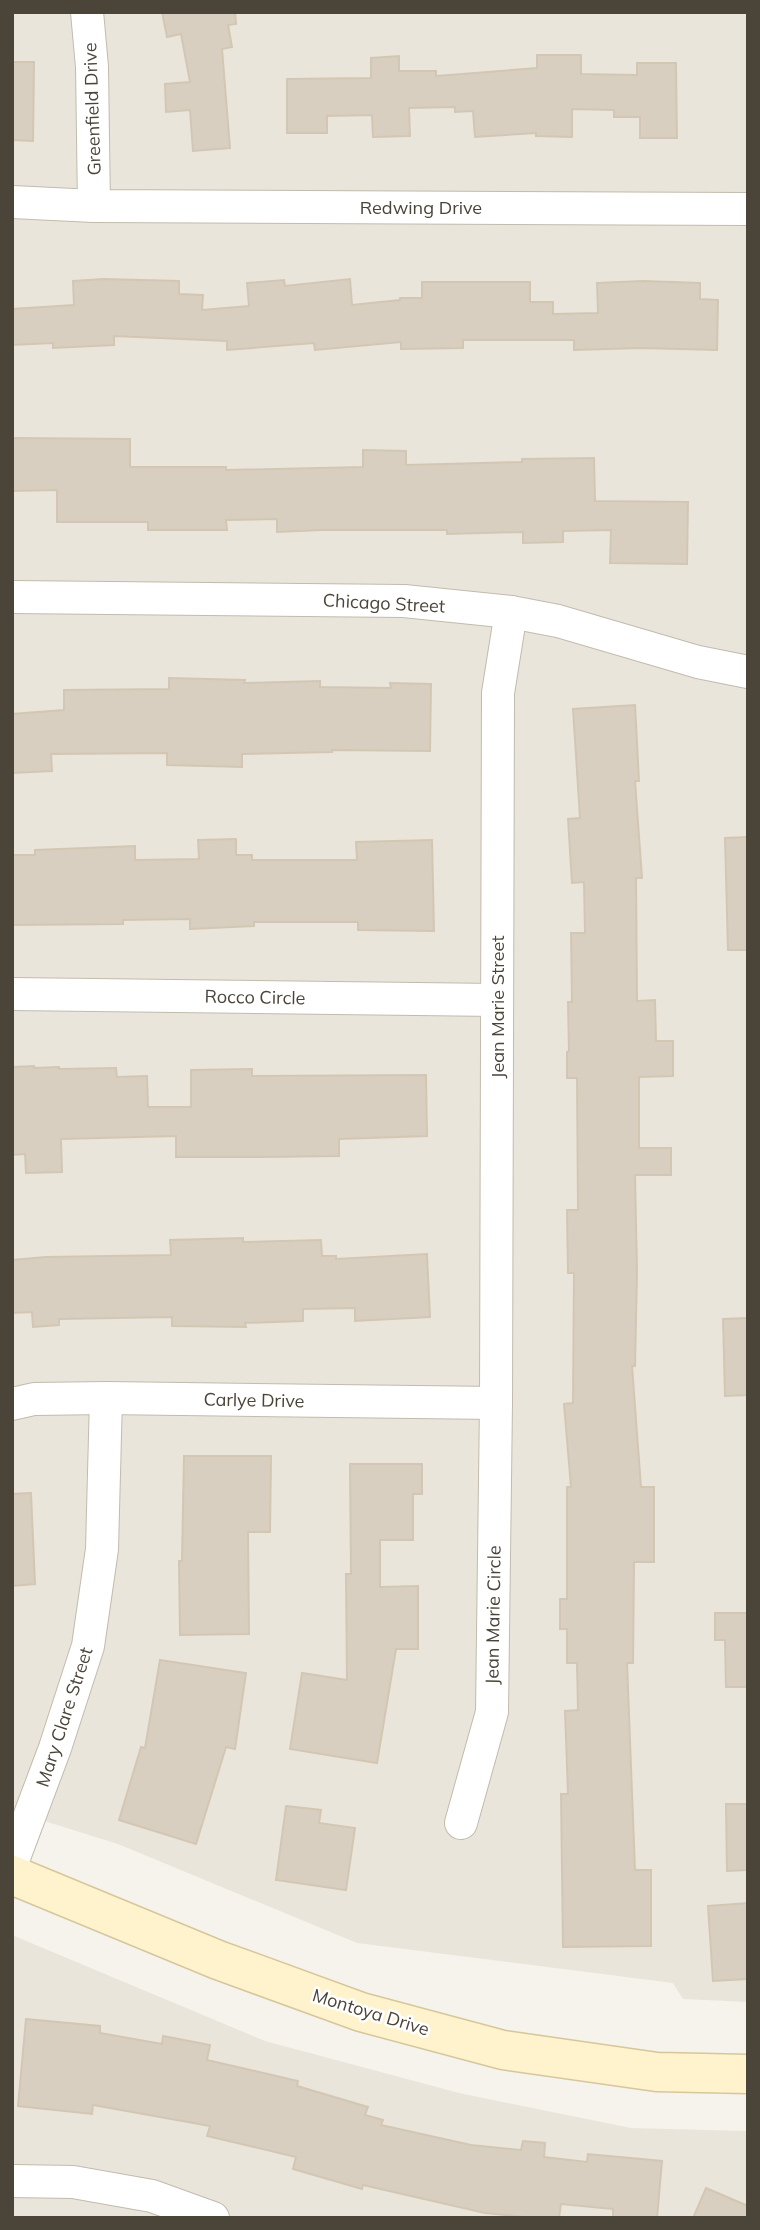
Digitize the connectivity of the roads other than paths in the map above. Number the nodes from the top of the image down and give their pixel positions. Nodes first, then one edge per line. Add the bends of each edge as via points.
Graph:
1 (87, 12) edge
2 (12, 202) edge
3 (94, 206) junction
4 (748, 209) edge
5 (12, 597) edge
6 (511, 612) junction
7 (748, 672) edge
8 (12, 994) edge
9 (497, 1000) junction
10 (106, 1398) junction
11 (12, 1404) edge
12 (496, 1404) junction
13 (461, 1822) dead end
14 (12, 1863) edge
15 (12, 1875) edge
16 (748, 2074) edge
17 (12, 2181) edge
18 (213, 2218) edge

1 - 3 street, Greenfield Drive
2 - 3 street, Redwing Drive
3 - 4 street, Redwing Drive
5 - 6 street, Chicago Street via 404,601
6 - 7 street, Chicago Street
6 - 9 street, Jean Marie Street via 498,693
8 - 9 street, Rocco Circle
9 - 12 street, Jean Marie Street
10 - 11 street, Carlye Drive via 34,1399
10 - 12 street, Carlye Drive
10 - 14 street, Mary Clare Street via 102,1549 88,1646
12 - 13 street, Jean Marie Circle via 492,1712
15 - 16 street, Montoya Drive via 218,1960 361,2012 503,2050 657,2072
17 - 18 street via 73,2182 152,2196

